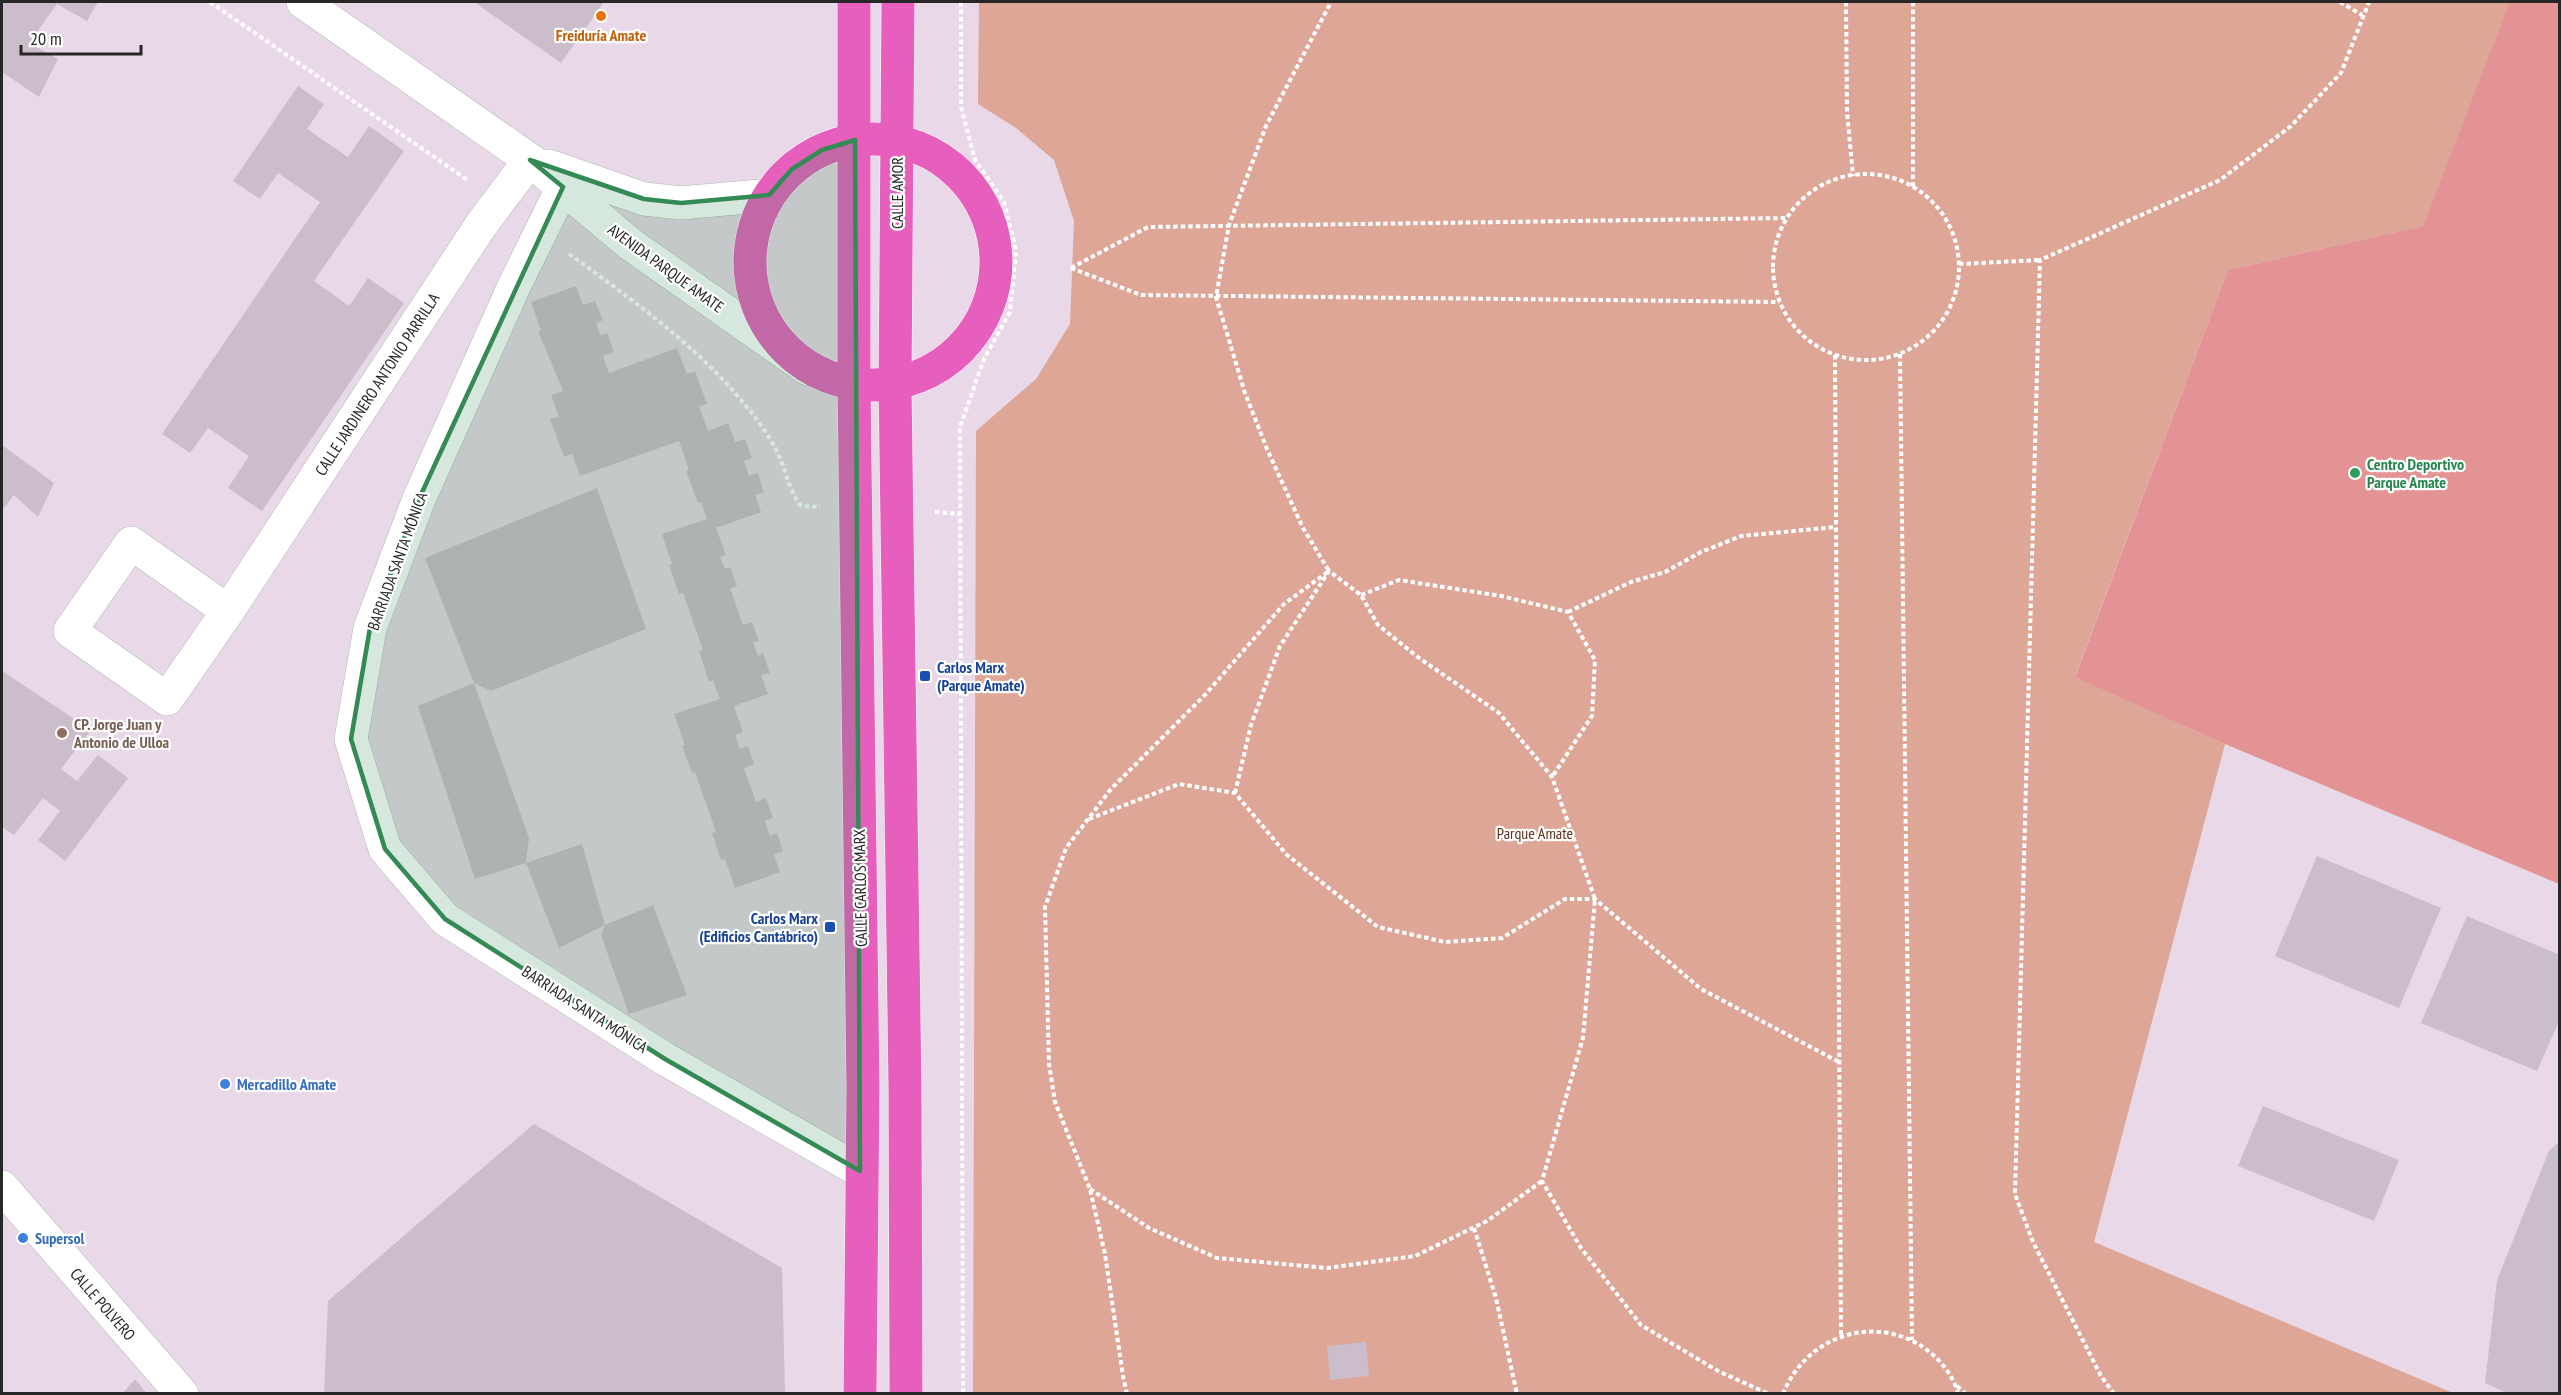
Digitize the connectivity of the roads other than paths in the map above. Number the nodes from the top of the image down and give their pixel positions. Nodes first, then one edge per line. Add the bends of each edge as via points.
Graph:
1 (303, 2) edge
2 (854, 2) edge
3 (898, 2) edge
4 (855, 140) junction
5 (897, 141) junction
6 (530, 160) junction
7 (563, 187) junction
8 (769, 195) junction
9 (808, 369) junction
10 (854, 383) junction
11 (895, 385) junction
12 (228, 611) junction
13 (861, 1172) junction
14 (2, 1187) edge
15 (182, 1394) edge
16 (860, 1394) edge
17 (906, 1394) edge

1 - 6 street, AVENIDA PARQUE AMATE
2 - 4 main road
3 - 5 main road, CALLE AMOR
4 - 5 main road
4 - 8 main road via 822,150 792,168
4 - 10 main road
5 - 11 main road, CALLE AMOR
5 - 11 main road via 937,156 969,184 990,221 997,263 989,305 968,342 935,369
6 - 7 street, AVENIDA PARQUE AMATE
6 - 8 street, AVENIDA PARQUE AMATE via 644,199 681,203
6 - 12 street, CALLE JARDINERO ANTONIO PARRILLA via 481,225
7 - 9 street, AVENIDA PARQUE AMATE via 630,244
7 - 13 street, BARRIADA SANTA MÓNICA via 419,499 370,628 351,739 385,849 446,920 665,1059
8 - 9 main road via 753,231 751,280 758,309 778,344
9 - 10 main road via 830,379
10 - 11 main road
10 - 13 main road, CALLE CARLOS MARX
11 - 17 main road
12 - 12 street, CALLE JARDINERO ANTONIO PARRILLA via 131,543 69,631 167,699
13 - 16 main road, CALLE CARLOS MARX
14 - 15 street, CALLE POLVERO

